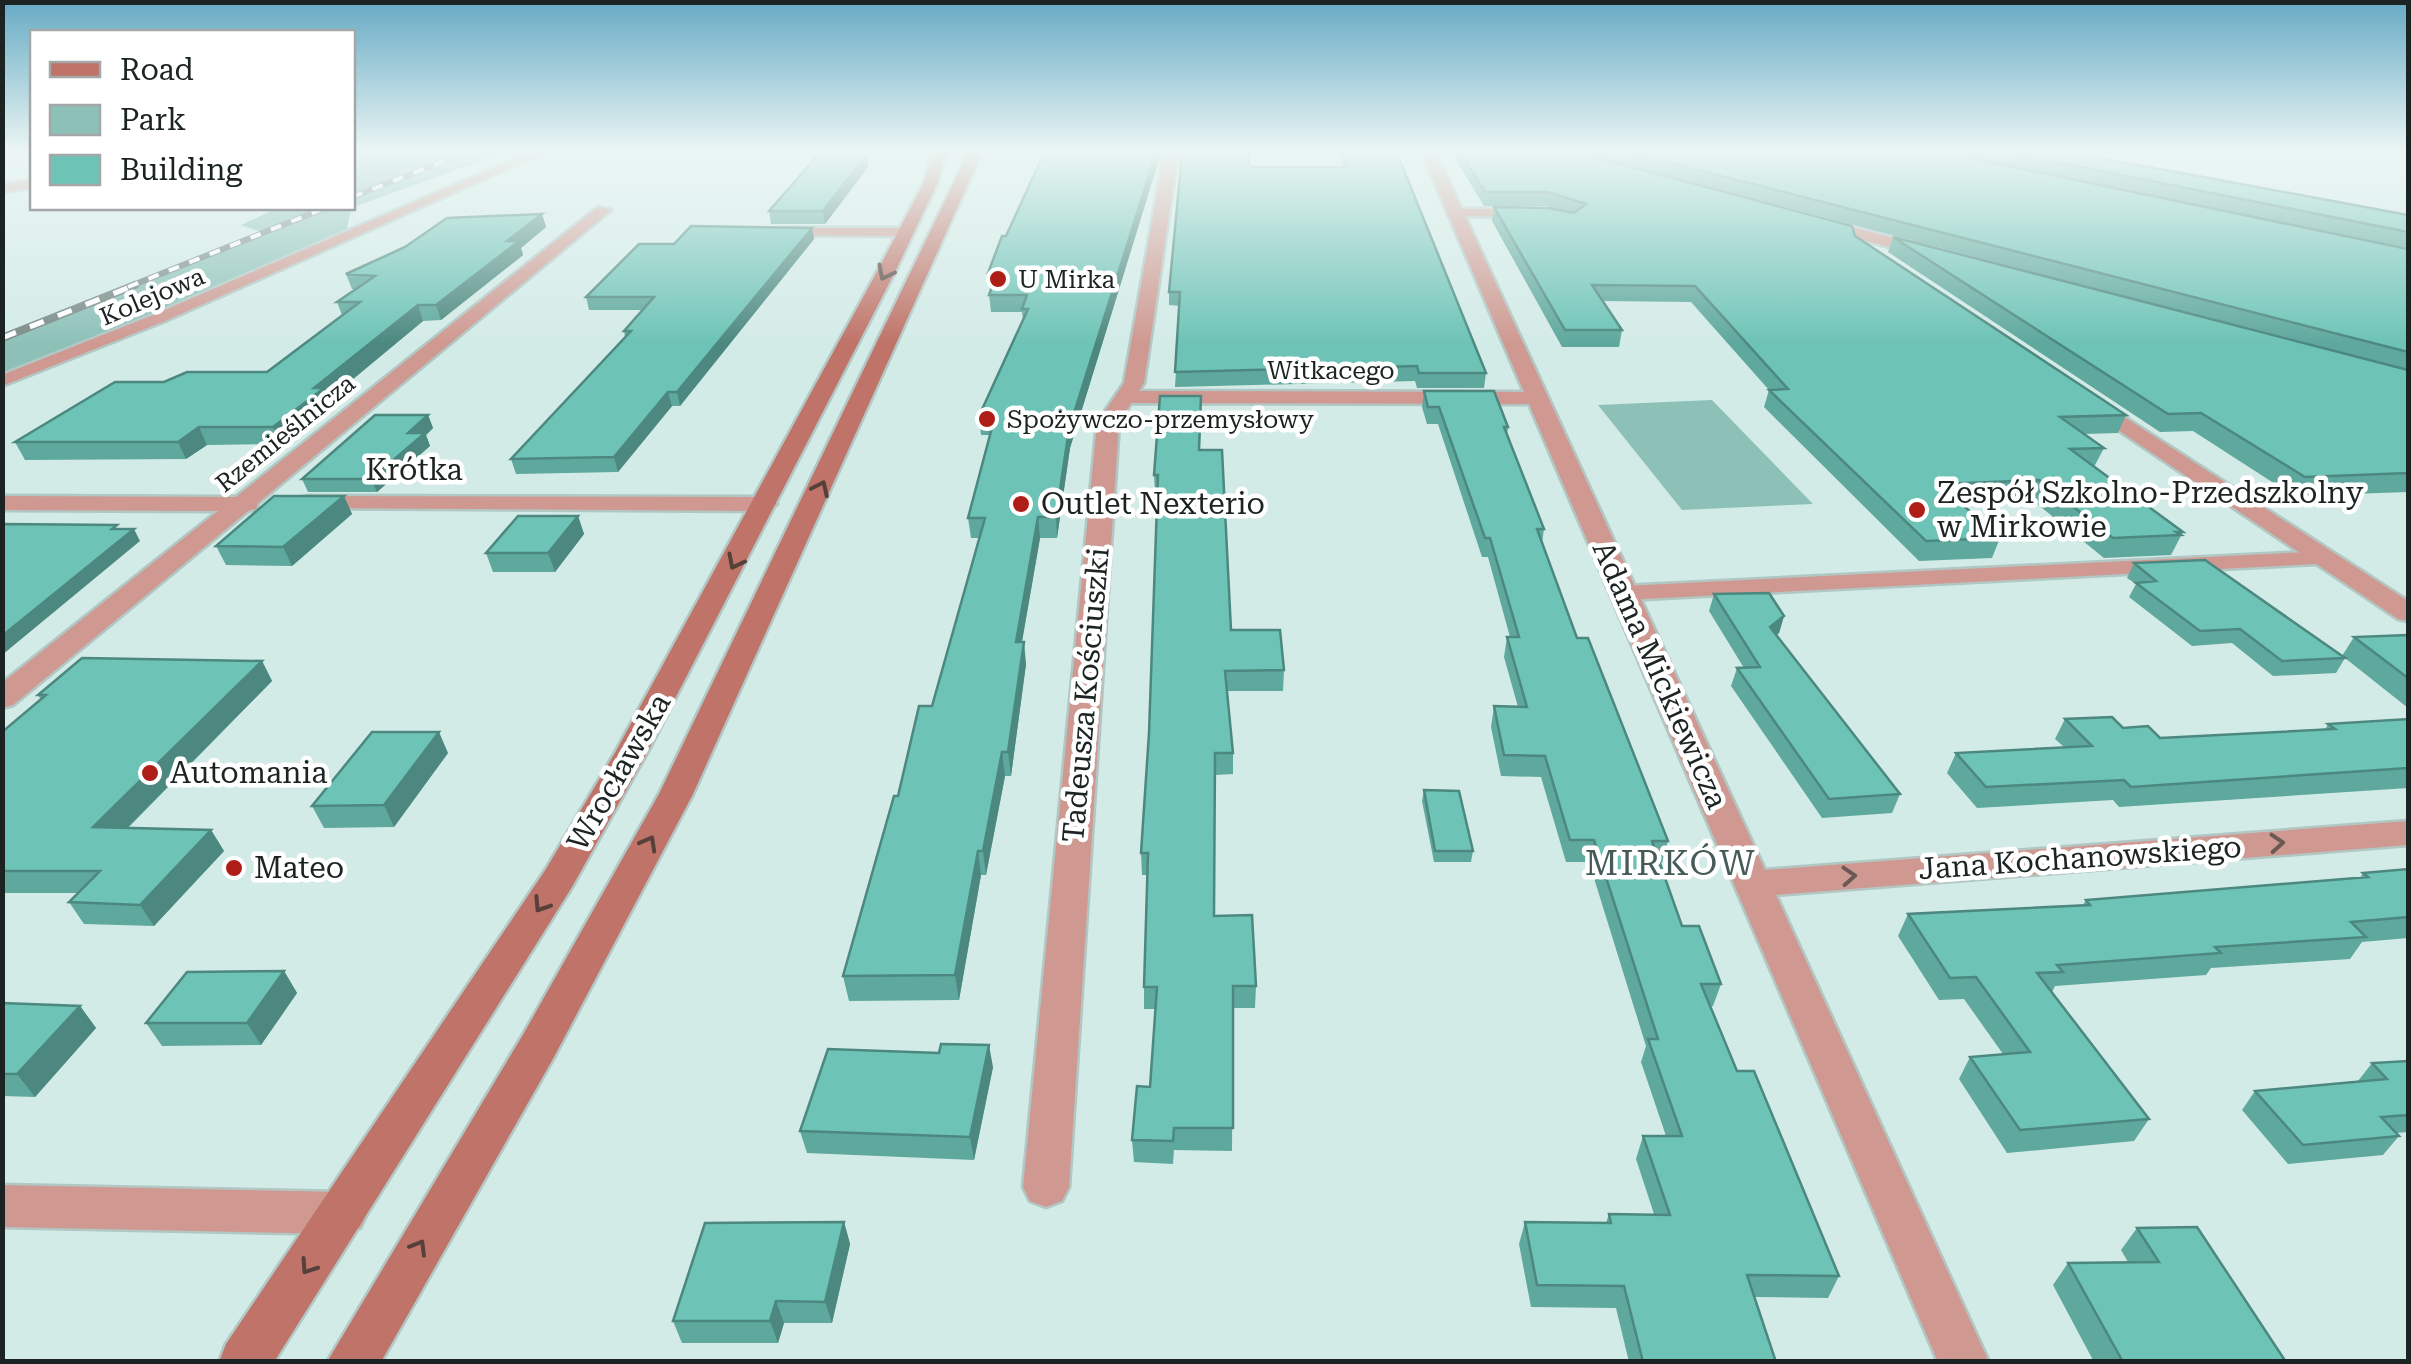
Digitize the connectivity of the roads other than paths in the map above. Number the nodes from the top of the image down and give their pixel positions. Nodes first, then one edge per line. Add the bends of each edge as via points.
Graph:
1 (391, 217) edge
2 (595, 217) edge
3 (913, 217) edge
4 (945, 217) edge
5 (1161, 217) edge
6 (1455, 217) edge
7 (1792, 217) edge
8 (759, 232) edge
9 (905, 232) junction
10 (1861, 235) junction
11 (1957, 260) edge
12 (1890, 267) edge
13 (2, 381) edge
14 (2072, 388) edge
15 (1125, 397) junction
16 (1538, 398) junction
17 (2, 503) edge
18 (243, 504) junction
19 (765, 504) junction
20 (2328, 558) junction
21 (1624, 594) junction
22 (2408, 613) edge
23 (2, 699) edge
24 (2408, 833) edge
25 (1752, 884) junction
26 (1046, 1187) dead end
27 (2, 1206) edge
28 (344, 1213) junction
29 (244, 1362) edge
30 (352, 1362) edge
31 (1964, 1362) edge

1 - 13 lane, Kolejowa
2 - 18 street, Rzemieślnicza
3 - 9 main road, Wrocławska
30 -> 4 main road, Wrocławska via 676,794
5 - 15 street, Tadeusza Kościuszki via 1134,383
6 - 16 street, Adama Mickiewicza
7 - 10 street
8 - 9 lane
9 -> 19 main road, Wrocławska
10 - 11 street
10 - 12 street via 1858,246
14 - 20 street
15 - 16 street, Witkacego
15 - 26 street, Tadeusza Kościuszki via 1108,424
16 - 21 street, Adama Mickiewicza
17 - 18 street, Krótka
18 - 19 street, Krótka
18 - 23 street, Rzemieślnicza
19 -> 28 main road, Wrocławska via 558,878
20 - 21 lane
20 - 22 street
21 - 25 street, Adama Mickiewicza
25 -> 24 street, Jana Kochanowskiego
25 - 31 street, Adama Mickiewicza
27 - 28 street
28 -> 29 main road, Wrocławska

